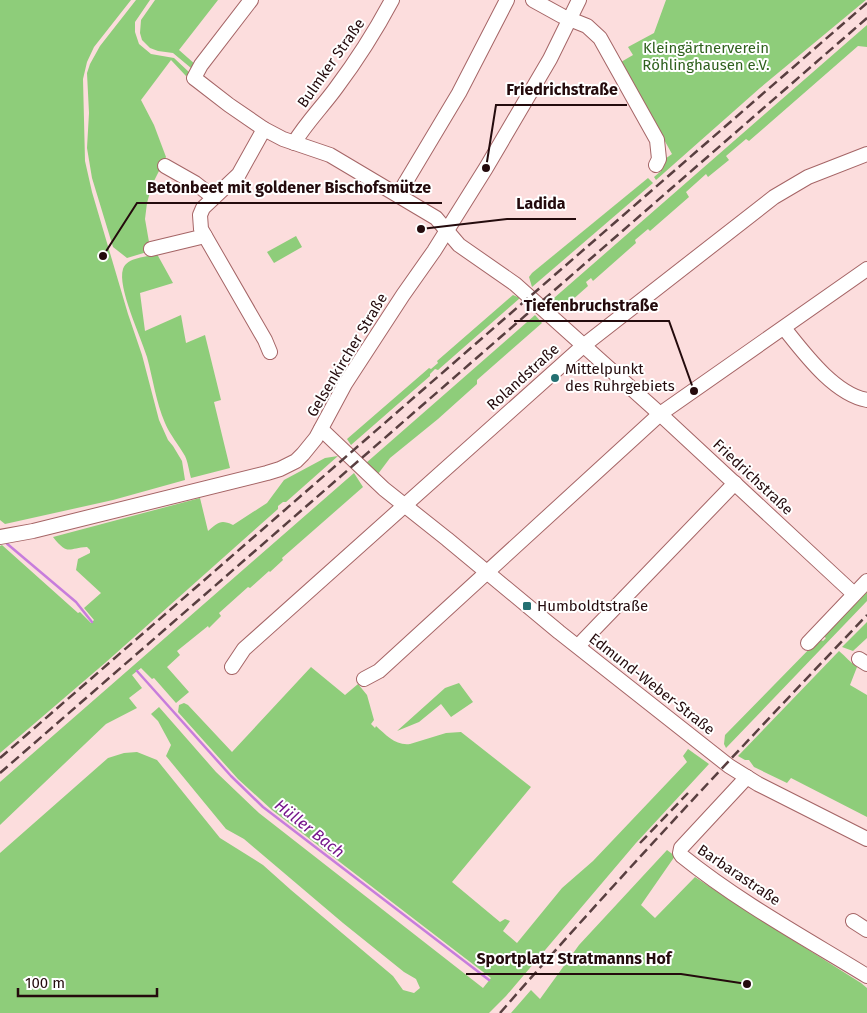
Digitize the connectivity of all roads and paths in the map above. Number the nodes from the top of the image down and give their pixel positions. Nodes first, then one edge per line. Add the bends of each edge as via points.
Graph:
1 (251, 0) edge
2 (392, 0) edge
3 (507, 0) edge
4 (535, 0) edge
5 (580, 0) edge
6 (570, 20) junction
7 (264, 128) junction
8 (294, 143) junction
9 (867, 154) edge
10 (656, 165) dead end
11 (165, 166) dead end
12 (398, 195) junction
13 (214, 197) junction
14 (447, 230) junction
15 (205, 236) junction
16 (151, 249) dead end
17 (867, 269) edge
18 (784, 328) junction
19 (582, 346) junction
20 (270, 352) dead end
21 (867, 400) edge
22 (660, 414) junction
23 (321, 429) junction
24 (736, 483) junction
25 (404, 505) junction
26 (0, 537) edge
27 (486, 572) junction
28 (867, 581) edge
29 (854, 594) junction
30 (808, 643) dead end
31 (578, 646) junction
32 (232, 666) dead end
33 (364, 679) dead end
34 (747, 777) junction
35 (867, 840) edge
36 (853, 921) dead end
37 (867, 930) edge
38 (867, 976) edge

1 - 7 street, Friedrichstraße via 194,78
2 - 8 street, Bulmker Straße via 356,60
3 - 12 street via 459,92
4 - 6 street
5 - 6 street, Gelsenkircher Straße
6 - 10 street via 587,26 600,38 657,140
6 - 14 street, Gelsenkircher Straße
7 - 8 street, Friedrichstraße
7 - 13 street via 239,174
8 - 12 street, Friedrichstraße via 330,155
9 - 19 street, Rolandstraße via 808,177 774,197
11 - 13 street
12 - 14 street, Friedrichstraße via 436,218
13 - 15 street via 200,215
14 - 19 street, Friedrichstraße via 459,245 515,284
14 - 23 street, Gelsenkircher Straße via 345,384
15 - 16 street
15 - 20 street
17 - 18 street
18 - 21 street via 822,373 859,399
18 - 22 street
19 - 22 street, Friedrichstraße
19 - 25 street, Rolandstraße
22 - 24 street, Friedrichstraße
22 - 27 street
23 - 25 street, Edmund-Weber-Straße
23 - 26 street, Gelsenkircher Straße via 304,454 280,469
24 - 29 street, Friedrichstraße
24 - 31 street
25 - 27 street, Edmund-Weber-Straße
25 - 32 street, Rolandstraße via 244,649
27 - 31 street, Edmund-Weber-Straße
27 - 33 street via 379,671
28 - 29 street
29 - 30 street
31 - 34 street, Edmund-Weber-Straße
34 - 35 street, Edmund-Weber-Straße
34 - 38 street, Barbarastraße via 681,848 680,853 747,902
36 - 37 street

